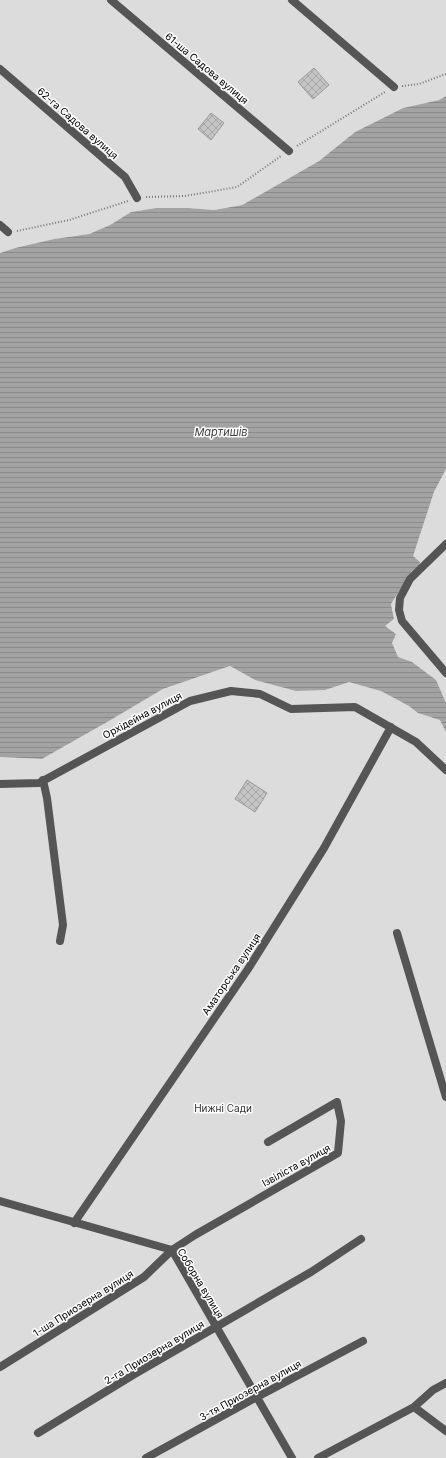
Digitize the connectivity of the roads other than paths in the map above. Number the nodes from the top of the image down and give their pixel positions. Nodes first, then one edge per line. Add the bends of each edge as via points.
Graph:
1 (111, 0) edge
2 (292, 0) edge
3 (0, 68) edge
4 (394, 87) road end
5 (289, 151) road end
6 (137, 198) road end
7 (0, 225) edge
8 (8, 232) road end
9 (446, 544) edge
10 (446, 673) edge
11 (391, 727) junction
12 (446, 770) edge
13 (43, 780) junction
14 (0, 784) edge
15 (397, 933) dead end
16 (60, 941) dead end
17 (446, 1097) edge
18 (268, 1142) dead end
19 (0, 1201) edge
20 (74, 1223) junction
21 (362, 1239) dead end
22 (172, 1250) junction
23 (216, 1326) junction
24 (363, 1341) dead end
25 (0, 1367) edge
26 (446, 1383) edge
27 (257, 1397) junction
28 (414, 1407) junction
29 (446, 1431) edge
30 (38, 1433) dead end
31 (146, 1458) edge
32 (292, 1458) edge
33 (318, 1458) edge

1 - 5 street, 61-ша Садова вулиця
2 - 4 street
3 - 6 street, 62-га Садова вулиця via 124,177
7 - 8 street
9 - 10 street via 410,579 400,598 398,610 402,621
11 - 12 street, Орхідейна вулиця via 416,742
11 - 13 street, Орхідейна вулиця via 356,707 291,709 260,694 231,691 190,701
11 - 20 street, Аматорська вулиця via 324,848 252,962
13 - 14 street, Орхідейна вулиця
13 - 16 street via 63,925
15 - 17 street
18 - 22 street, Ізвіліста вулиця via 337,1102 341,1121 338,1153
19 - 20 street, Соборна вулиця
20 - 22 street, Соборна вулиця
21 - 23 street, 2-га Приозерна вулиця via 311,1272
22 - 23 street, Соборна вулиця
22 - 25 street, 1-ша Приозерна вулиця via 144,1277
23 - 27 street, Соборна вулиця
23 - 30 street, 2-га Приозерна вулиця
24 - 27 street, 3-тя Приозерна вулиця
26 - 28 street
27 - 31 street, 3-тя Приозерна вулиця
27 - 32 street, Соборна вулиця
28 - 29 street
28 - 33 street

